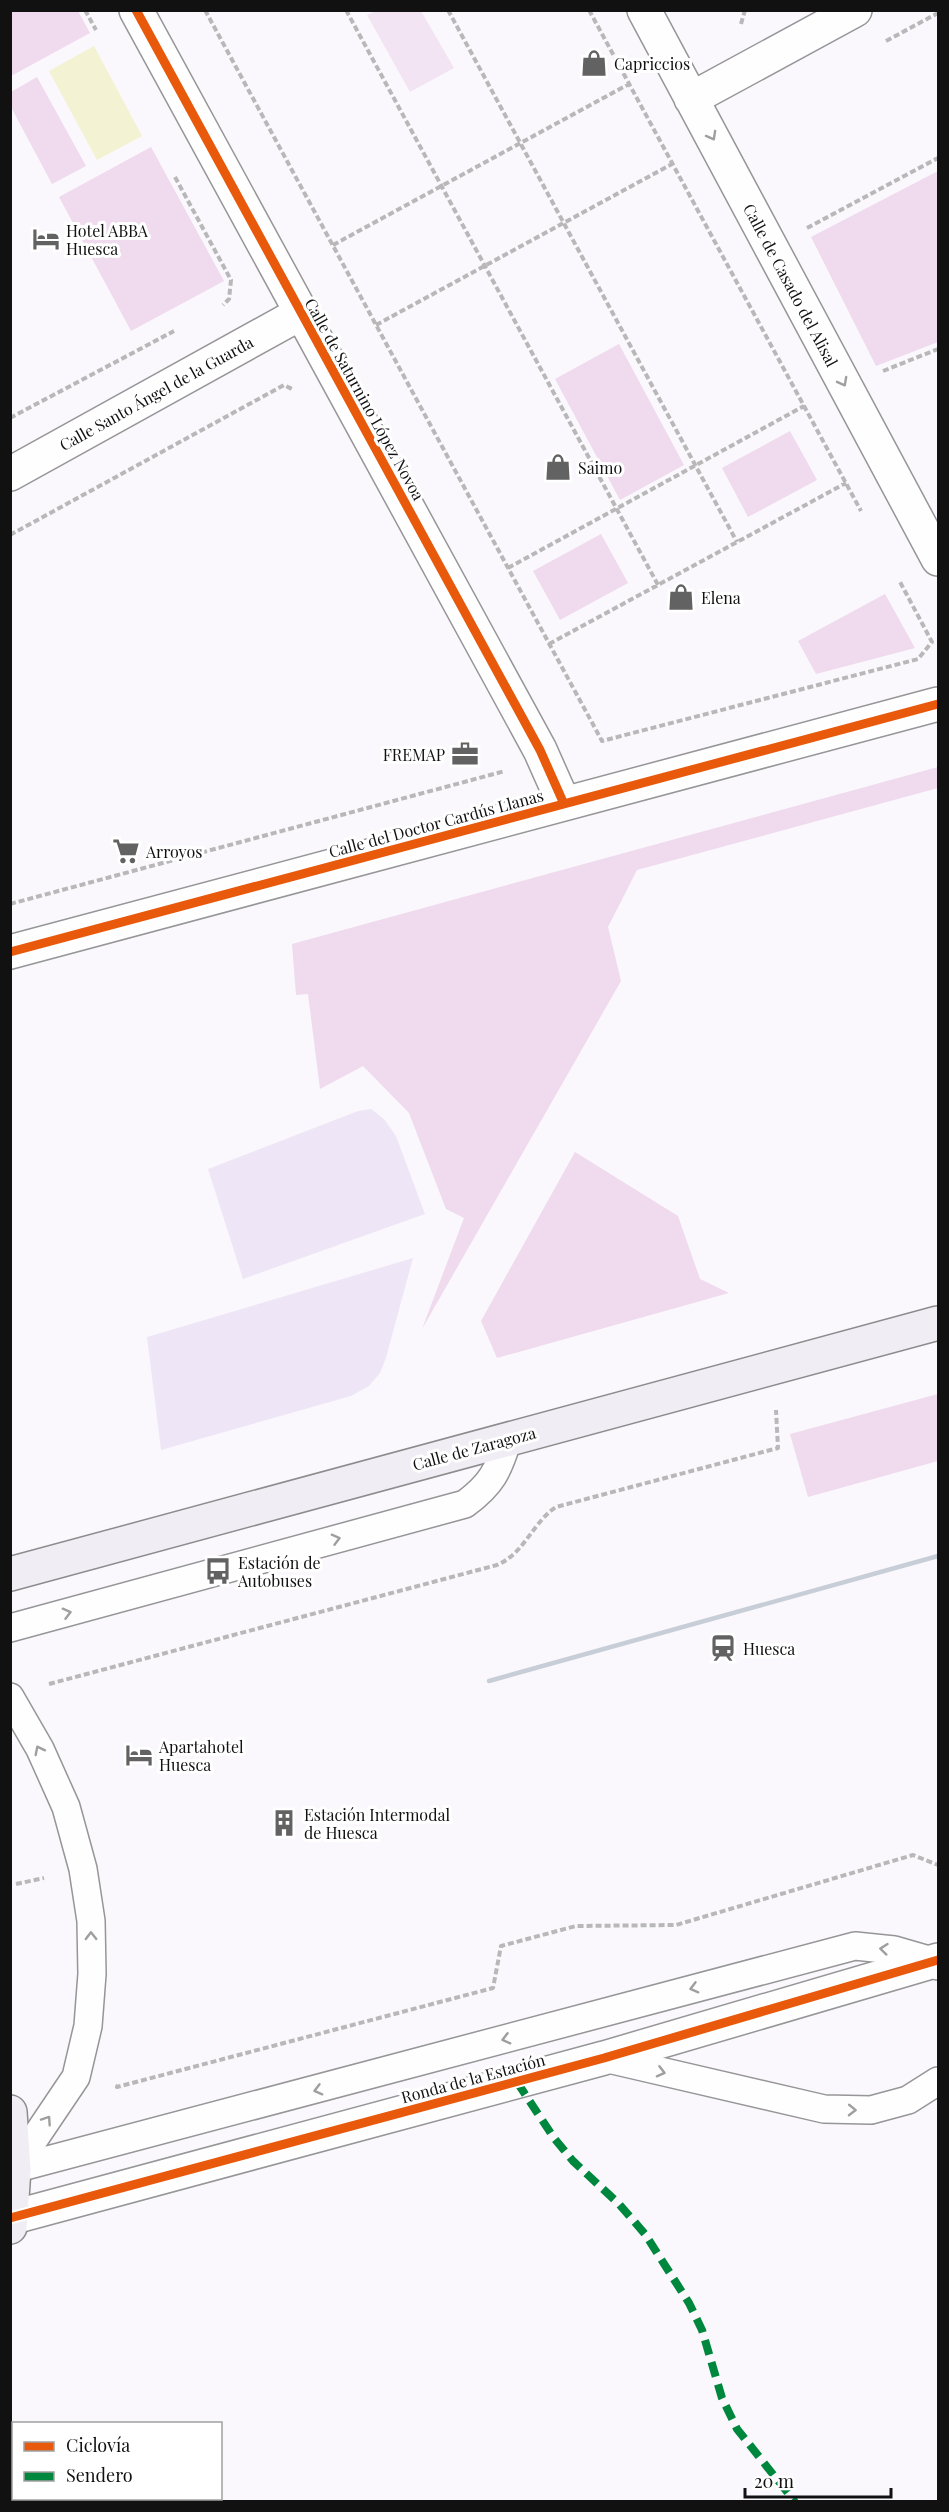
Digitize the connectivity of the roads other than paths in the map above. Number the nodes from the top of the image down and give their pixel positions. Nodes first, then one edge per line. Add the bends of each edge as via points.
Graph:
1 (136, 10) edge
2 (644, 10) edge
3 (855, 10) edge
4 (691, 99) junction
5 (301, 313) junction
6 (10, 474) edge
7 (939, 559) edge
8 (939, 704) edge
9 (564, 804) junction
10 (10, 952) edge
11 (939, 1323) edge
12 (508, 1439) junction
13 (10, 1574) edge
14 (10, 1628) edge
15 (10, 1697) edge
16 (936, 1962) edge
17 (604, 2058) junction
18 (939, 2081) edge
19 (10, 2112) edge
20 (14, 2169) junction
21 (11, 2221) edge

1 - 5 street, Calle de Saturnino López Novoa
2 - 4 street, Calle de Casado del Alisal
3 - 4 street
4 -> 7 street, Calle de Casado del Alisal
5 - 6 street, Calle Santo Ángel de la Guarda
5 - 9 street, Calle de Saturnino López Novoa via 540,750
8 - 9 street, Calle del Doctor Cardús Llanas
9 - 10 street, Calle del Doctor Cardús Llanas
11 - 12 main road, Calle de Zaragoza
12 - 13 main road, Calle de Zaragoza
14 -> 12 lane via 465,1504 484,1490 498,1469
20 -> 15 lane via 76,2077 88,2026 92,1974 91,1921 83,1869 66,1807 40,1749
16 - 17 street, Ronda de la Estación
16 -> 20 lane via 894,1950 855,1946
17 -> 18 lane via 824,2109 871,2110 908,2100
17 - 21 street, Ronda de la Estación
19 - 20 main road
20 - 21 main road

